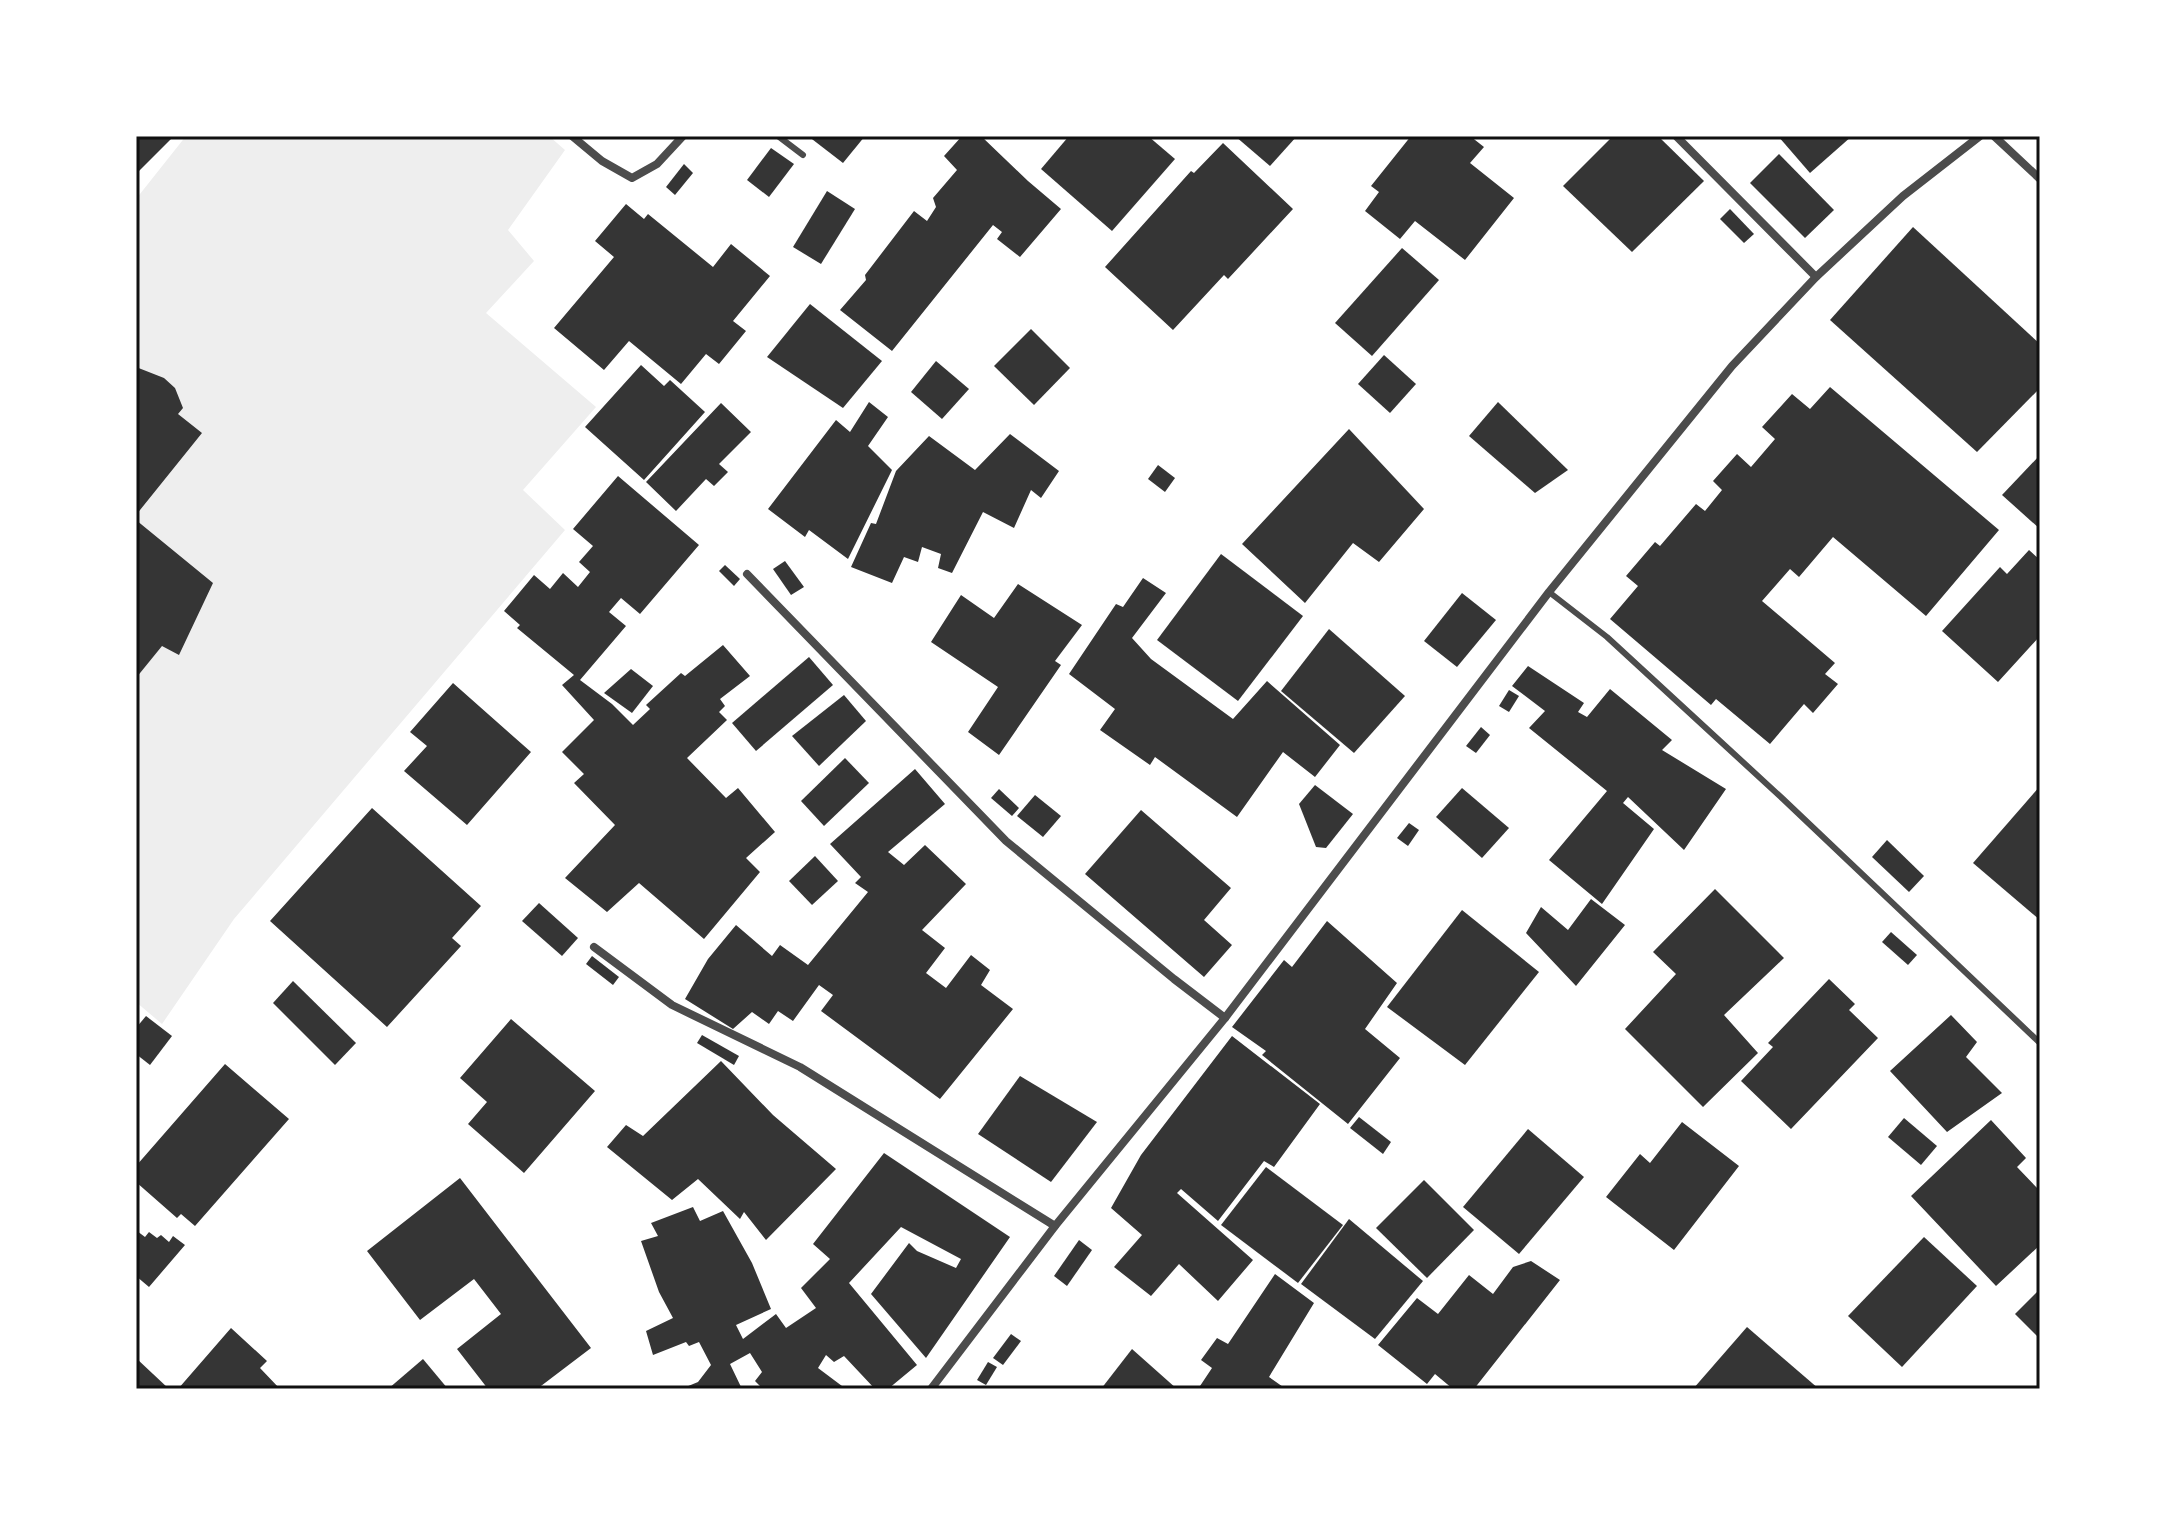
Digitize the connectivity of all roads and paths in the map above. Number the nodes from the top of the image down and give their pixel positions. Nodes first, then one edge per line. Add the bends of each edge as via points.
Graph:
1 (572, 136) edge
2 (683, 136) edge
3 (778, 136) edge
4 (1676, 136) edge
5 (1980, 136) edge
6 (1994, 136) edge
7 (803, 155) dead end
8 (2040, 179) edge
9 (1816, 277) junction
10 (747, 574) dead end
11 (1549, 592) junction
12 (594, 947) dead end
13 (1225, 1018) junction
14 (2040, 1043) edge
15 (1055, 1226) junction
16 (931, 1389) edge

1 - 2 street via 632,178 657,164
3 - 7 lane
4 - 9 street
5 - 9 street via 1903,196
6 - 8 street
9 - 11 street via 1732,366
10 - 13 street via 1006,841
11 - 13 street
11 - 14 lane via 1619,648
12 - 15 street via 672,1005 800,1067
13 - 15 street
15 - 16 street

